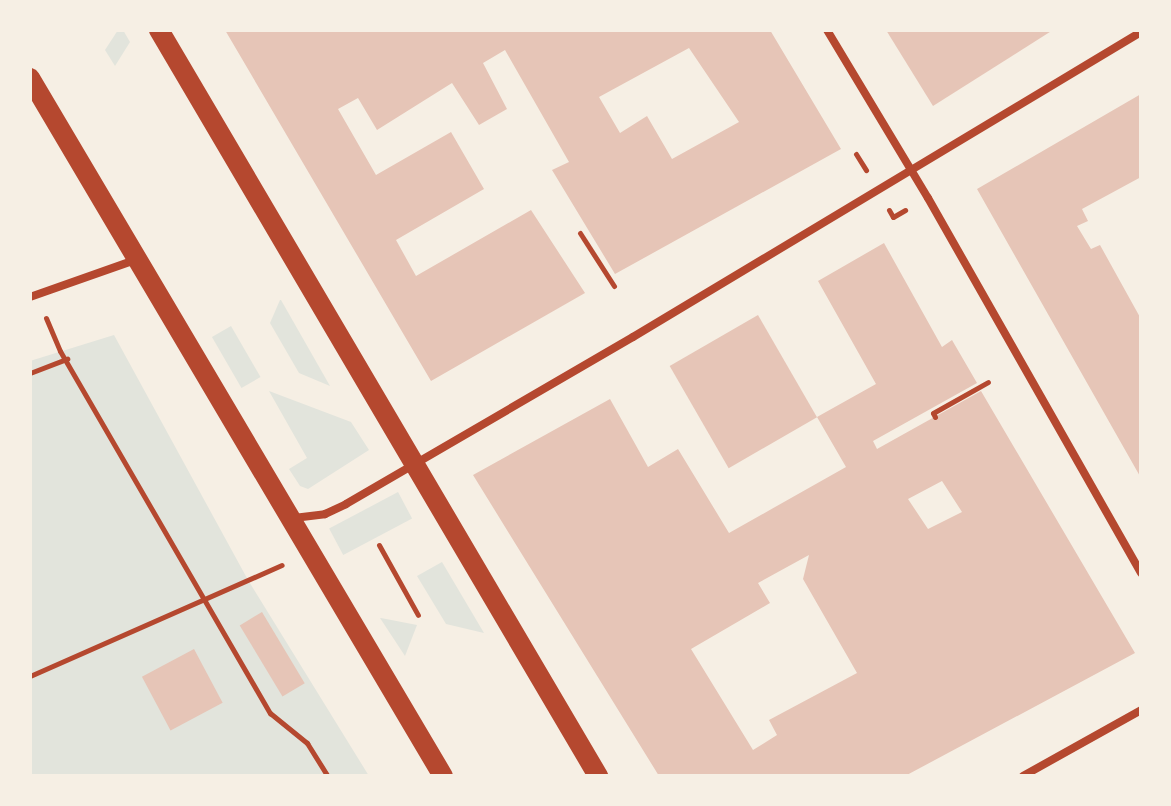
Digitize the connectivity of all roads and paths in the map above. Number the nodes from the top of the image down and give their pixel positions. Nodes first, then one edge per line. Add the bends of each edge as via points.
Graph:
1 (159, 30) edge
2 (827, 30) edge
3 (1141, 32) edge
4 (30, 78) edge
5 (911, 169) junction
6 (580, 233) dead end
7 (139, 259) junction
8 (614, 286) dead end
9 (33, 296) edge
10 (67, 359) junction
11 (30, 373) edge
12 (988, 382) dead end
13 (935, 417) dead end
14 (412, 463) junction
15 (293, 518) junction
16 (379, 545) dead end
17 (1141, 573) edge
18 (248, 580) dead end
19 (204, 599) junction
20 (418, 615) dead end
21 (30, 676) edge
22 (1141, 710) edge
23 (328, 776) edge
24 (443, 776) edge
25 (598, 776) edge
26 (1023, 776) edge

1 - 14 main road
2 - 5 street
3 - 5 street
4 - 7 main road
5 - 14 street
5 - 17 street
6 - 8 path
7 - 9 street
7 - 15 main road
9 - 10 path
10 - 11 path
10 - 19 path
12 - 13 path via 933,413
14 - 15 street via 335,510
14 - 25 main road
15 - 24 main road
16 - 20 path
18 - 19 path
19 - 21 path
19 - 23 path via 270,713 307,743
22 - 26 street

